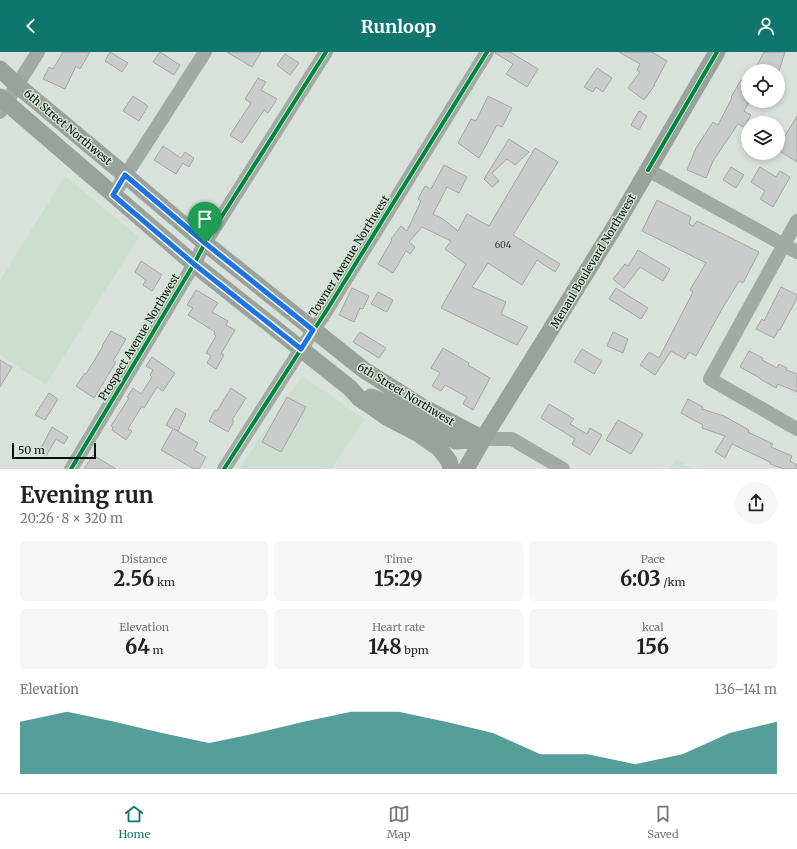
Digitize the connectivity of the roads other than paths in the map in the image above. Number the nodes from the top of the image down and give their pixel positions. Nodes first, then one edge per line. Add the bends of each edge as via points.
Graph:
1 (38, 52) edge
2 (206, 52) edge
3 (326, 52) edge
4 (487, 52) edge
5 (717, 52) edge
6 (0, 69) edge
7 (17, 85) junction
8 (2, 104) edge
9 (648, 170) junction
10 (125, 175) junction
11 (113, 195) junction
12 (797, 220) edge
13 (205, 243) junction
14 (783, 245) junction
15 (797, 252) edge
16 (194, 264) junction
17 (313, 330) junction
18 (301, 349) junction
19 (350, 388) junction
20 (797, 429) edge
21 (483, 440) junction
22 (71, 469) edge
23 (224, 469) edge
24 (452, 469) edge
25 (466, 469) edge
26 (563, 469) edge

1 - 7 street
2 - 10 street
3 - 13 street, Prospect Avenue Northwest
4 - 17 street, Towner Avenue Northwest
5 - 9 main road, Menaul Boulevard Northwest
6 - 7 main road, 6th Street Northwest
7 - 8 street
7 - 10 main road, 6th Street Northwest
8 - 11 main road, 6th Street Northwest
9 - 14 street
9 - 21 main road, Menaul Boulevard Northwest
10 - 11 street
10 - 13 main road, 6th Street Northwest
11 - 16 main road, 6th Street Northwest
12 - 14 street
13 - 16 street, Prospect Avenue Northwest
13 - 17 main road, 6th Street Northwest
14 - 15 street
14 - 20 street via 710,379
16 - 18 main road, 6th Street Northwest
16 - 22 street, Prospect Avenue Northwest
17 - 18 street, Towner Avenue Northwest
17 - 21 main road, 6th Street Northwest via 390,387
18 - 19 main road, 6th Street Northwest
18 - 23 street, Towner Avenue Northwest
19 - 21 main road, 6th Street Northwest via 384,402 456,441
19 - 24 main road, 6th Street Northwest via 359,398 388,418 439,448
21 - 25 main road, Menaul Boulevard Northwest
21 - 26 street, 6th Street Northwest via 512,439

